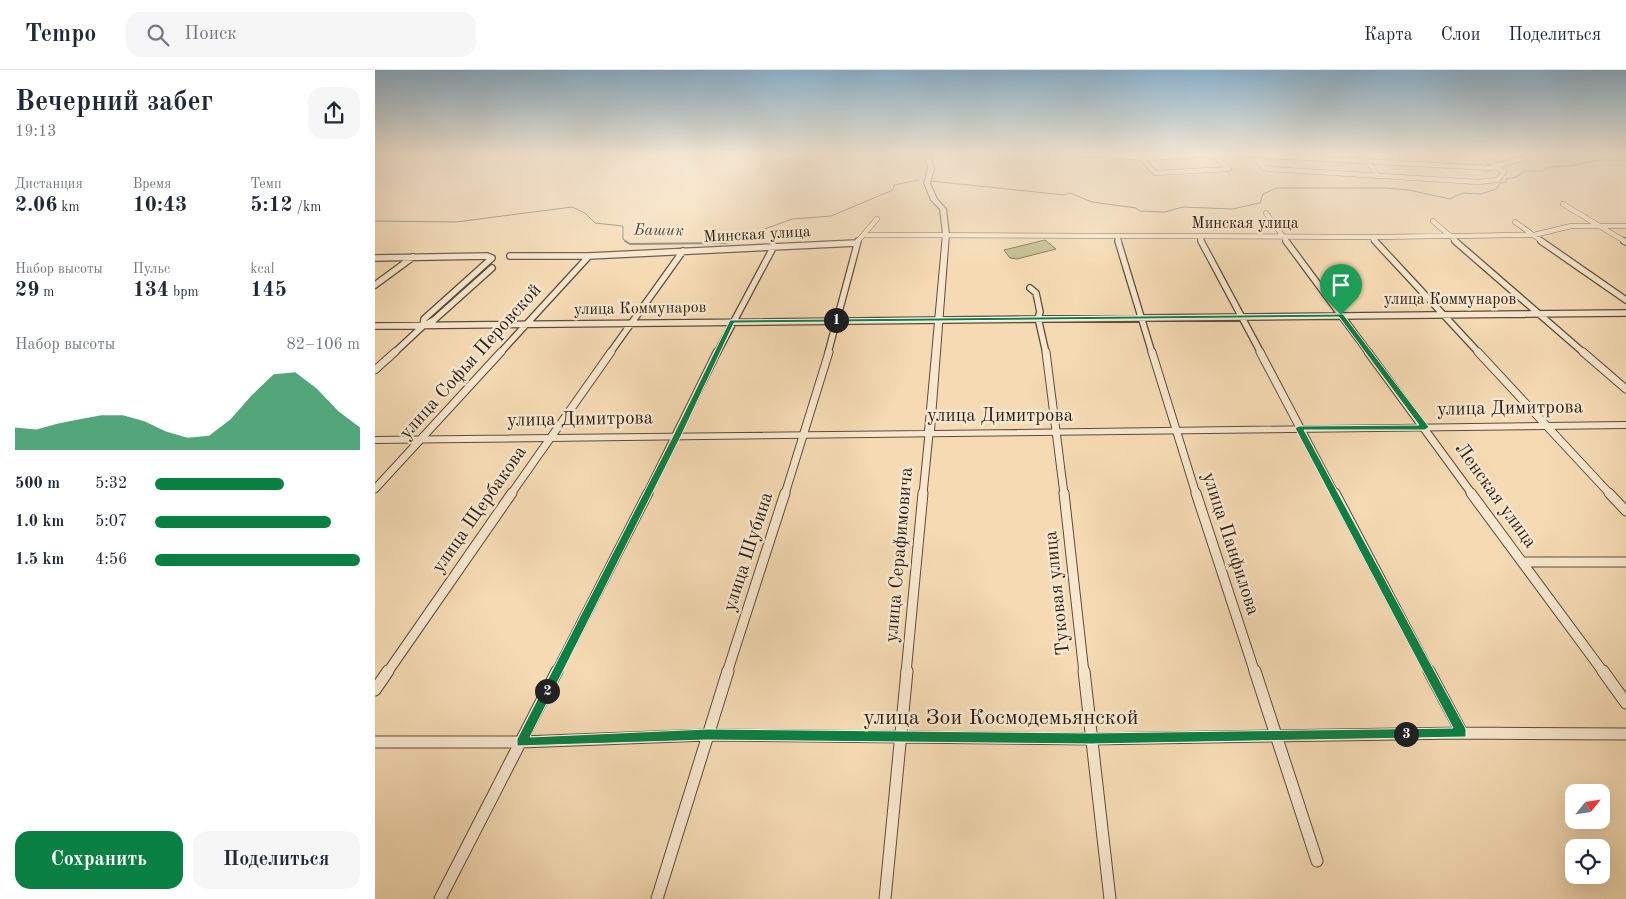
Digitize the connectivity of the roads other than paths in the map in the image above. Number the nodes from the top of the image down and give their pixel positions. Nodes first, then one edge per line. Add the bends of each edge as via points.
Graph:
1 (931, 193) edge
2 (1563, 204) dead end
3 (1266, 213) dead end
4 (877, 219) dead end
5 (1433, 221) dead end
6 (1515, 222) dead end
7 (1599, 226) junction
8 (1626, 226) edge
9 (946, 234) junction
10 (863, 235) junction
11 (1449, 235) junction
12 (1534, 235) junction
13 (1117, 236) junction
14 (1199, 236) junction
15 (1284, 236) junction
16 (1372, 237) junction
17 (1626, 242) edge
18 (856, 243) junction
19 (774, 246) junction
20 (683, 251) junction
21 (510, 256) dead end
22 (589, 256) junction
23 (413, 257) junction
24 (375, 258) edge
25 (492, 268) dead end
26 (472, 277) junction
27 (482, 277) junction
28 (375, 285) edge
29 (1030, 288) dead end
30 (1626, 300) edge
31 (1626, 312) edge
32 (1443, 314) junction
33 (1539, 314) junction
34 (1341, 315) junction
35 (1241, 316) junction
36 (1038, 318) junction
37 (1140, 318) junction
38 (940, 319) junction
39 (838, 320) junction
40 (732, 321) junction
41 (630, 323) junction
42 (527, 324) junction
43 (375, 326) edge
44 (423, 326) junction
45 (375, 370) edge
46 (1626, 389) edge
47 (1626, 425) edge
48 (1547, 426) junction
49 (1425, 427) junction
50 (1299, 428) junction
51 (1175, 430) junction
52 (1057, 433) junction
53 (929, 434) junction
54 (804, 435) junction
55 (677, 436) junction
56 (550, 437) junction
57 (375, 440) edge
58 (421, 440) junction
59 (375, 489) edge
60 (1626, 511) edge
61 (1523, 562) junction
62 (1626, 562) edge
63 (375, 690) edge
64 (1626, 703) edge
65 (1462, 733) junction
66 (1626, 734) edge
67 (707, 735) junction
68 (1277, 737) junction
69 (900, 738) junction
70 (1091, 739) junction
71 (375, 742) edge
72 (521, 742) junction
73 (1317, 861) dead end
74 (440, 899) edge
75 (657, 899) edge
76 (885, 899) edge
77 (1109, 899) edge

1 - 9 street, улица Серафимовича via 943,209
2 - 7 street
3 - 15 street, Ленская улица
4 - 10 street, улица Шубина
5 - 11 street
6 - 12 street
7 - 8 street, Минская улица
7 - 12 street, Минская улица via 1571,226
7 - 17 street
9 - 10 street, Минская улица
9 - 13 street, Минская улица
9 - 38 street, улица Серафимовича
10 - 18 street, улица Шубина
11 - 12 street, Минская улица
11 - 16 street, Минская улица
11 - 33 street
12 - 30 street
13 - 14 street, Минская улица
13 - 37 street, улица Панфилова
14 - 15 street, Минская улица
14 - 35 street
15 - 16 street, Минская улица
15 - 34 street, Ленская улица
16 - 32 street
18 - 19 street, Минская улица
18 - 39 street, улица Шубина
19 - 20 street, Минская улица
19 - 40 street
20 - 22 street, Минская улица
20 - 41 street, улица Щербакова
21 - 22 street, Минская улица
22 - 42 street, улица Софьи Перовской
23 - 24 street
23 - 26 street via 492,258
23 - 28 street
25 - 27 street
26 - 27 street
26 - 44 street via 424,319
27 - 44 street
29 - 36 street, Туковая улица via 1036,293
31 - 33 street, улица Коммунаров
32 - 33 street, улица Коммунаров
32 - 34 street, улица Коммунаров
32 - 48 street
33 - 46 street
34 - 35 street, улица Коммунаров
34 - 49 street, Ленская улица
35 - 37 street, улица Коммунаров
35 - 50 street
36 - 37 street, улица Коммунаров
36 - 38 street, улица Коммунаров
36 - 52 street, Туковая улица via 1045,342
37 - 51 street, улица Панфилова
38 - 39 street, улица Коммунаров
38 - 53 street, улица Серафимовича
39 - 40 street, улица Коммунаров
39 - 54 street, улица Шубина
40 - 41 street, улица Коммунаров
40 - 55 street
41 - 42 street, улица Коммунаров
41 - 56 street, улица Щербакова
42 - 44 street, улица Коммунаров
42 - 58 street, улица Софьи Перовской
43 - 44 street, улица Коммунаров
44 - 45 street
47 - 48 street, улица Димитрова
48 - 49 street, улица Димитрова
48 - 60 street
49 - 50 street, улица Димитрова
49 - 61 street, Ленская улица
50 - 51 street, улица Димитрова
50 - 65 street
51 - 52 street, улица Димитрова
51 - 68 street, улица Панфилова
52 - 53 street, улица Димитрова
52 - 70 street, Туковая улица
53 - 54 street, улица Димитрова
53 - 69 street, улица Серафимовича
54 - 55 street, улица Димитрова
54 - 67 street, улица Шубина
55 - 56 street, улица Димитрова
55 - 72 street
56 - 58 street, улица Димитрова
56 - 63 street, улица Щербакова
57 - 58 street, улица Димитрова
58 - 59 street, улица Софьи Перовской
61 - 62 street
61 - 64 street, Ленская улица
65 - 66 street, улица Зои Космодемьянской
65 - 68 street, улица Зои Космодемьянской
67 - 69 street, улица Зои Космодемьянской
67 - 72 street, улица Зои Космодемьянской
67 - 75 street, улица Шубина
68 - 70 street, улица Зои Космодемьянской
68 - 73 street, улица Панфилова
69 - 70 street, улица Зои Космодемьянской
69 - 76 street, улица Серафимовича
70 - 77 street, Туковая улица
71 - 72 street, улица Зои Космодемьянской
72 - 74 street

